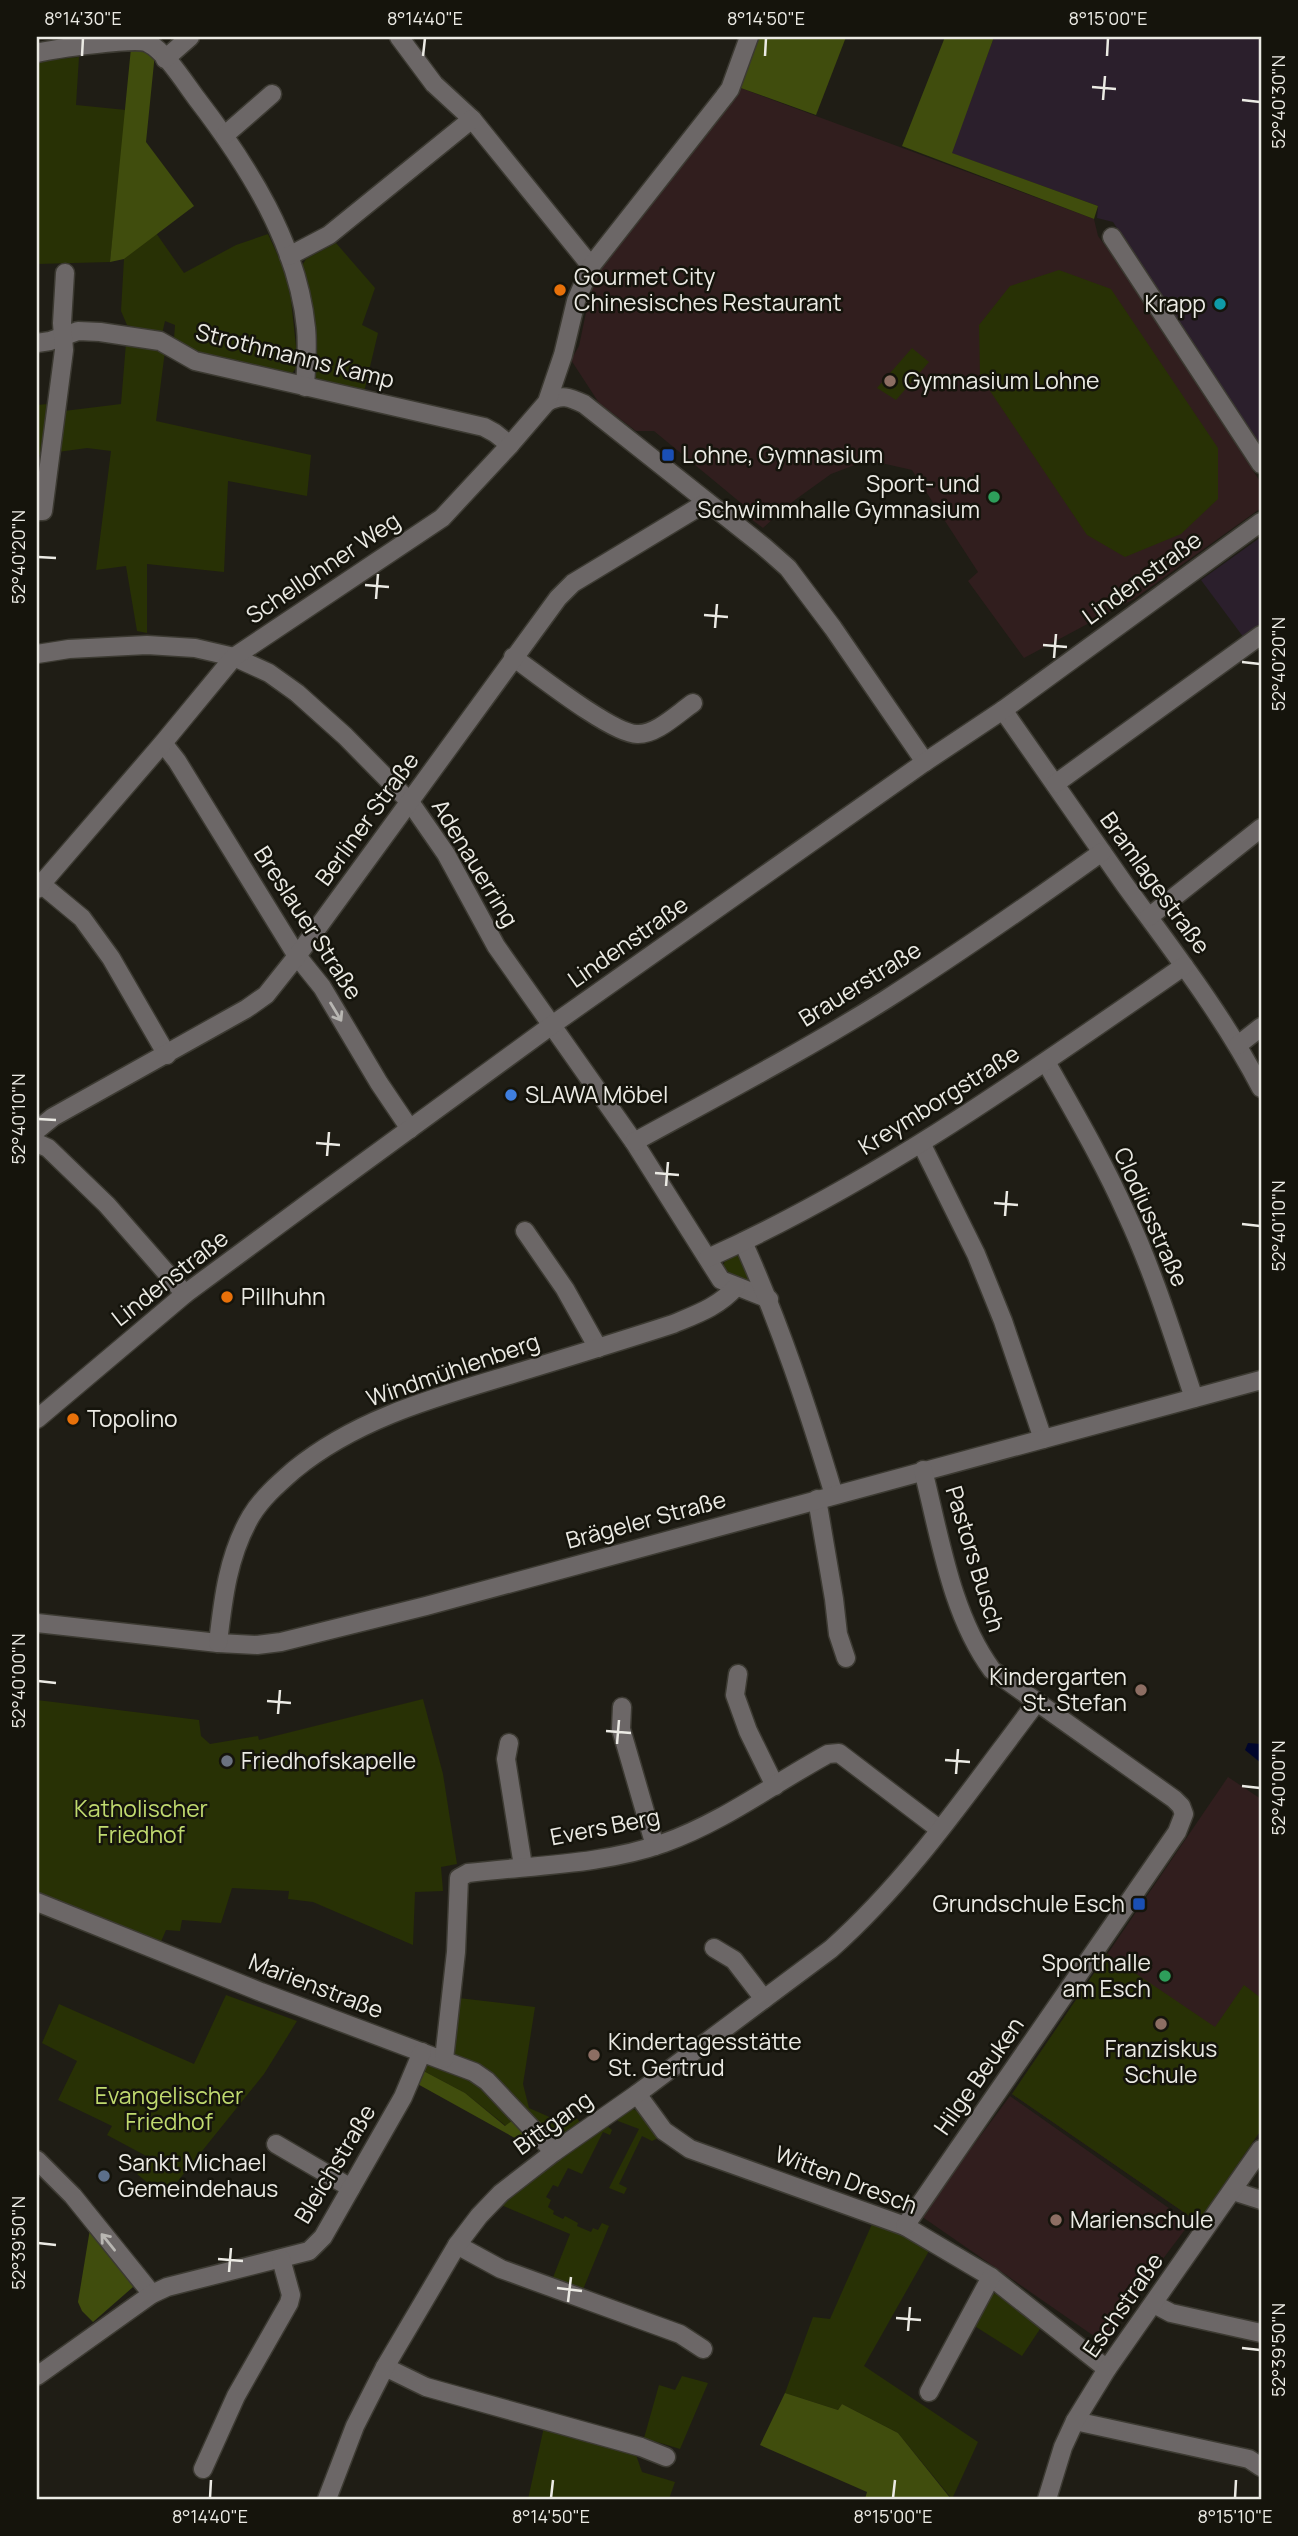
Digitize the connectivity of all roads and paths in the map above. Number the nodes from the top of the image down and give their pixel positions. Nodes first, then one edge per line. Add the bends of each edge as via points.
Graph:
1 (190, 37) edge
2 (399, 37) edge
3 (749, 37) edge
4 (37, 53) edge
5 (165, 59) junction
6 (272, 94) dead end
7 (472, 119) junction
8 (225, 135) junction
9 (1112, 237) dead end
10 (289, 257) junction
11 (591, 266) junction
12 (65, 273) dead end
13 (63, 335) junction
14 (37, 343) edge
15 (563, 355) junction
16 (305, 387) junction
17 (547, 402) junction
18 (584, 404) junction
19 (510, 445) junction
20 (1261, 464) edge
21 (707, 502) junction
22 (37, 512) edge
23 (1261, 522) edge
24 (1261, 635) edge
25 (37, 654) edge
26 (234, 657) junction
27 (513, 657) junction
28 (693, 703) dead end
29 (1003, 710) junction
30 (163, 743) junction
31 (925, 762) junction
32 (1055, 784) junction
33 (410, 802) junction
34 (1261, 828) edge
35 (1102, 852) junction
36 (39, 886) edge
37 (1149, 917) junction
38 (297, 956) junction
39 (1184, 966) junction
40 (552, 1025) junction
41 (1261, 1027) edge
42 (1238, 1045) junction
43 (167, 1055) junction
44 (1046, 1062) junction
45 (1261, 1088) edge
46 (410, 1129) junction
47 (37, 1130) edge
48 (634, 1142) junction
49 (37, 1143) edge
50 (922, 1145) junction
51 (525, 1231) dead end
52 (743, 1242) junction
53 (708, 1258) junction
54 (736, 1287) junction
55 (186, 1294) junction
56 (769, 1299) junction
57 (598, 1348) junction
58 (1261, 1380) edge
59 (1194, 1398) junction
60 (37, 1419) edge
61 (1043, 1439) junction
62 (923, 1470) junction
63 (825, 1497) junction
64 (37, 1623) edge
65 (218, 1643) junction
66 (846, 1658) dead end
67 (738, 1674) dead end
68 (1036, 1703) junction
69 (622, 1707) dead end
70 (509, 1743) dead end
71 (775, 1786) junction
72 (1184, 1814) joint
73 (939, 1829) junction
74 (655, 1846) junction
75 (523, 1866) junction
76 (37, 1902) edge
77 (714, 1948) dead end
78 (764, 1999) junction
79 (422, 2052) junction
80 (444, 2059) junction
81 (637, 2094) junction
82 (276, 2144) dead end
83 (1261, 2149) edge
84 (554, 2151) junction
85 (37, 2160) edge
86 (351, 2188) junction
87 (1233, 2190) junction
88 (1261, 2200) edge
89 (905, 2226) junction
90 (457, 2245) junction
91 (281, 2259) junction
92 (991, 2277) junction
93 (152, 2294) junction
94 (1154, 2304) junction
95 (1261, 2333) edge
96 (703, 2348) dead end
97 (385, 2367) junction
98 (1107, 2369) junction
99 (37, 2376) edge
100 (929, 2392) dead end
101 (1075, 2421) junction
102 (666, 2457) dead end
103 (1261, 2467) edge
104 (203, 2469) dead end
105 (327, 2499) edge
106 (1048, 2499) edge

1 - 5 street
2 - 7 street via 434,84
3 - 11 street, Schellohner Weg via 730,89
4 - 5 street via 145,41
5 - 8 street
6 - 8 street
7 - 10 street via 329,235
7 - 11 street
8 - 10 street via 251,175
9 - 20 street
10 - 16 street via 306,328
11 - 15 street, Schellohner Weg via 576,301
12 - 13 street
13 - 14 street, Strothmanns Kamp
13 - 16 street, Strothmanns Kamp via 100,332 160,341 195,361
13 - 22 street via 43,511
15 - 17 street, Schellohner Weg
15 - 18 street via 568,378
16 - 19 street, Strothmanns Kamp via 484,427
17 - 18 street via 566,396
17 - 19 street, Schellohner Weg
18 - 21 street
19 - 26 street, Schellohner Weg via 442,518
21 - 27 street, Berliner Straße via 573,583
21 - 31 street via 788,568
23 - 29 street, Lindenstraße
24 - 32 street
25 - 26 street, Adenauerring via 147,645 195,648
26 - 30 street, Schellohner Weg
26 - 33 street, Adenauerring via 297,693
27 - 28 street via 615,729 637,734 653,730
27 - 33 street, Berliner Straße
29 - 31 street, Lindenstraße
29 - 32 street, Bramlagestraße
30 - 36 street, Schellohner Weg
30 - 38 street, Breslauer Straße
31 - 40 street, Lindenstraße
32 - 35 street, Bramlagestraße
33 - 38 street, Berliner Straße
33 - 40 street, Adenauerring via 446,854 496,946
34 - 37 street
35 - 37 street, Bramlagestraße
35 - 48 street, Brauerstraße via 884,1000
36 - 43 street via 82,918 111,958
37 - 39 street, Bramlagestraße
38 - 43 street, Berliner Straße via 266,995
38 -> 46 street, Breslauer Straße via 322,987
39 - 42 street, Bramlagestraße
39 - 44 street, Kreymborgstraße
40 - 46 street, Lindenstraße
40 - 48 street, Adenauerring
41 - 42 street
42 - 45 street, Bramlagestraße
43 - 47 street, Berliner Straße
44 - 50 street, Kreymborgstraße
44 - 59 street, Clodiusstraße via 1126,1213 1156,1284
46 - 55 street, Lindenstraße
48 - 53 street, Adenauerring
49 - 55 street via 48,1148 107,1205
50 - 52 street, Kreymborgstraße
50 - 61 street via 976,1254
51 - 57 street
52 - 53 street, Kreymborgstraße
52 - 56 street
53 - 54 street, Adenauerring via 721,1280
54 - 56 street
54 - 57 street, Windmühlenberg via 710,1309
55 - 60 street, Lindenstraße
56 - 63 street via 802,1391
57 - 65 street, Windmühlenberg via 413,1405 337,1440 305,1462 275,1486 236,1546 224,1588
58 - 59 street, Brägeler Straße
59 - 61 street, Brägeler Straße
61 - 62 street, Brägeler Straße
62 - 63 street, Brägeler Straße
62 - 68 street, Pastors Busch via 964,1624 992,1670
63 - 65 street, Brägeler Straße via 291,1640 257,1645
63 - 66 street via 838,1634
64 - 65 street, Brägeler Straße
67 - 71 street via 735,1695
68 - 72 street, Pastors Busch via 1174,1799
68 - 73 street, Bittgang
69 - 74 street via 621,1729
70 - 75 street via 506,1759
71 - 73 street, Evers Berg via 828,1754 839,1753
71 - 74 street, Evers Berg via 714,1821
72 - 89 street, Hilge Beuken via 1177,1832
73 - 78 street, Bittgang via 856,1927
74 - 75 street, Evers Berg
75 - 80 street, Evers Berg via 459,1878
76 - 79 street, Marienstraße
77 - 78 street via 734,1960
78 - 81 street, Bittgang
79 - 80 street, Marienstraße
79 - 86 street, Bleichstraße via 403,2098
80 - 84 street, Marienstraße via 487,2081
81 - 84 street, Bittgang
81 - 89 street, Witten Dresch via 664,2132 690,2149
82 - 86 street
83 - 87 street, Eschstraße
84 - 90 street, Bittgang via 501,2193
93 -> 85 street via 73,2196
86 - 91 street, Bleichstraße via 323,2237 309,2250
87 - 88 street
87 - 94 street, Eschstraße
89 - 92 street, Witten Dresch
90 - 96 street via 501,2269 680,2334
90 - 97 street, Bittgang
91 - 93 street, Bleichstraße
91 - 104 street via 289,2303 236,2396
92 - 98 street, Witten Dresch
92 - 100 street
93 - 99 street, Bleichstraße
94 - 95 street via 1171,2313
94 - 98 street, Eschstraße
97 - 102 street via 426,2387
97 - 105 street, Bittgang via 355,2426
98 - 101 street, Eschstraße
101 - 103 street via 1249,2459
101 - 106 street, Eschstraße

